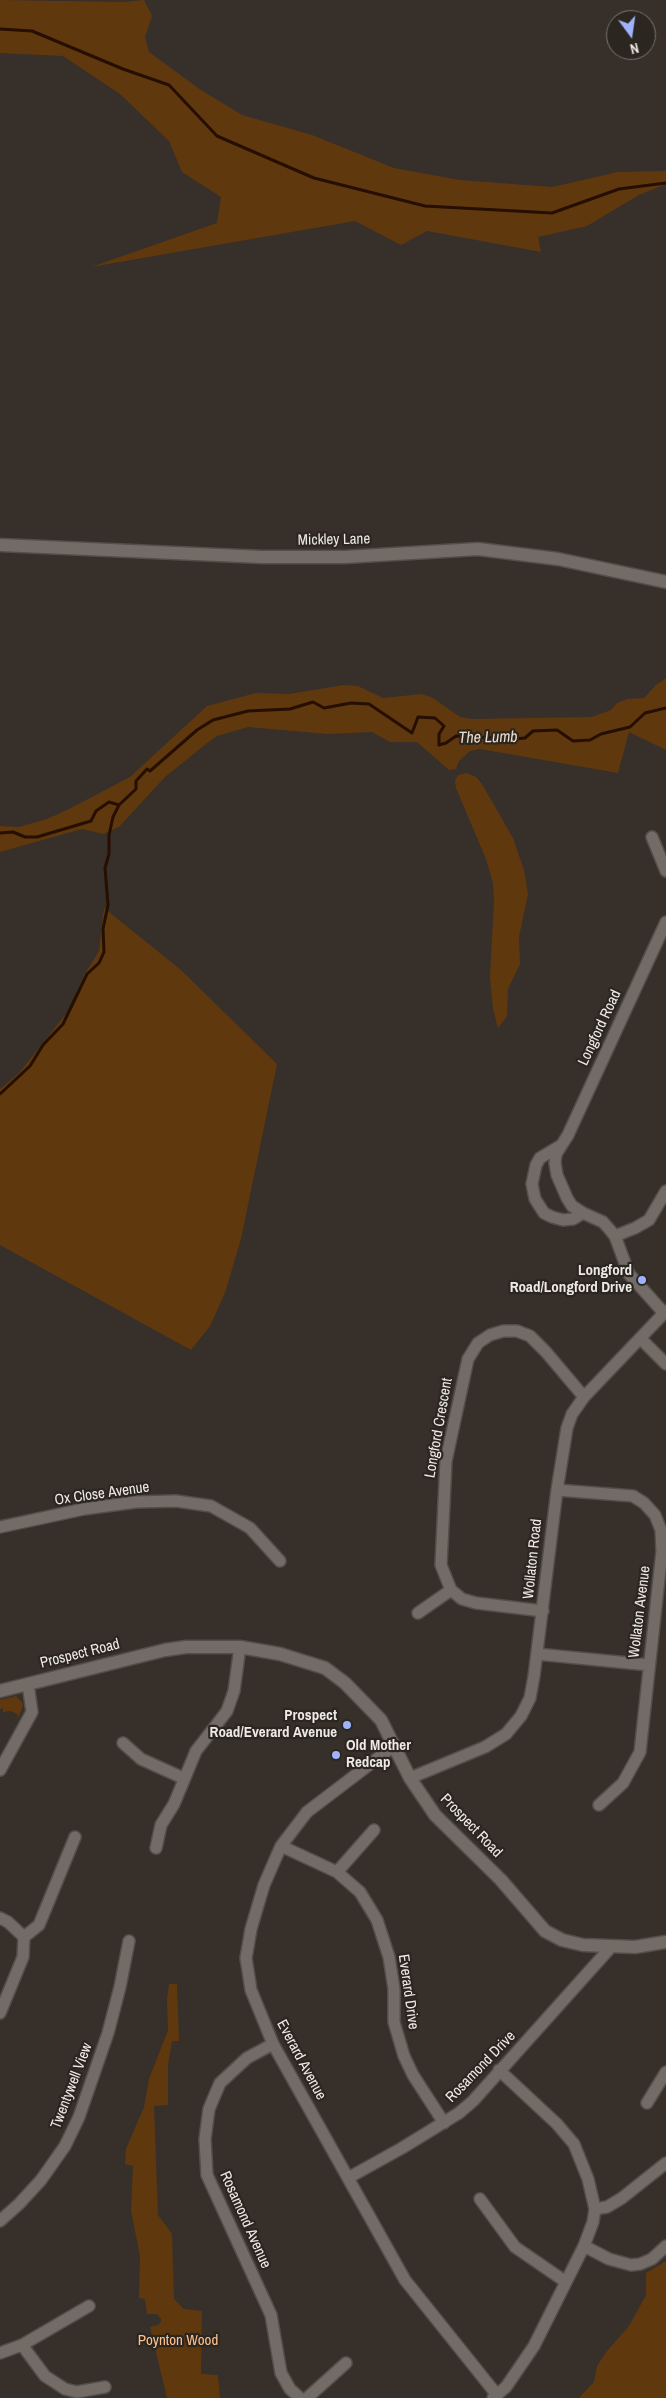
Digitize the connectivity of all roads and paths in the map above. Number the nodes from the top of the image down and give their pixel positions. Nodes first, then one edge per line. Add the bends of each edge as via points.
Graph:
1 (0, 545) edge
2 (666, 582) edge
3 (652, 837) dead end
4 (666, 871) edge
5 (666, 922) edge
6 (560, 1146) junction
7 (666, 1191) edge
8 (583, 1214) junction
9 (614, 1236) junction
10 (665, 1312) edge
11 (641, 1338) junction
12 (666, 1364) edge
13 (584, 1397) junction
14 (557, 1490) junction
15 (3, 1526) edge
16 (278, 1555) dead end
17 (451, 1590) junction
18 (543, 1611) junction
19 (418, 1612) dead end
20 (240, 1647) junction
21 (537, 1654) junction
22 (649, 1665) junction
23 (28, 1684) junction
24 (0, 1691) edge
25 (123, 1743) dead end
26 (395, 1745) junction
27 (0, 1770) edge
28 (183, 1778) junction
29 (410, 1778) junction
30 (599, 1805) dead end
31 (374, 1830) dead end
32 (75, 1837) dead end
33 (281, 1846) junction
34 (156, 1848) dead end
35 (337, 1872) junction
36 (0, 1918) edge
37 (24, 1937) junction
38 (129, 1941) dead end
39 (666, 1942) edge
40 (611, 1947) junction
41 (0, 2013) edge
42 (273, 2044) junction
43 (499, 2070) junction
44 (666, 2072) edge
45 (647, 2103) dead end
46 (444, 2123) junction
47 (666, 2164) edge
48 (348, 2178) junction
49 (480, 2199) dead end
50 (595, 2209) junction
51 (0, 2221) edge
52 (584, 2246) junction
53 (666, 2246) edge
54 (566, 2282) junction
55 (90, 2306) dead end
56 (22, 2345) junction
57 (0, 2353) edge
58 (346, 2363) dead end
59 (105, 2388) dead end
60 (495, 2396) edge
61 (300, 2398) edge
62 (307, 2398) edge

1 - 2 street, Mickley Lane via 262,557 345,557 478,550 558,559
3 - 4 street
5 - 6 street, Longford Road via 568,1135
6 - 8 street, Longford Road via 555,1163 557,1175 572,1206
6 - 8 street, Longford Road via 540,1158 536,1165 532,1174 534,1199 544,1213 552,1217 573,1219
7 - 9 street via 649,1220
8 - 9 street, Longford Road via 602,1222
9 - 10 street, Longford Road via 629,1274
10 - 11 street, Wollaton Road
11 - 12 street
11 - 13 street, Wollaton Road
13 - 14 street, Wollaton Road via 567,1428
13 - 17 street, Longford Crescent via 530,1336 504,1331 478,1343 468,1359 446,1461 441,1565
14 - 18 street, Wollaton Road
14 - 22 street, Wollaton Avenue via 633,1496 655,1515 661,1530 662,1551
15 - 16 street, Ox Close Avenue via 136,1502 176,1501 211,1506 250,1528
17 - 18 street via 476,1603
17 - 19 street
18 - 21 street, Wollaton Road
20 - 23 street, Prospect Road via 165,1650
20 - 26 street, Prospect Road via 280,1654 325,1668 346,1683 371,1709
20 - 28 street via 234,1690 227,1711 196,1751
21 - 22 street
21 - 29 street, Wollaton Road via 530,1698 506,1734 485,1747
22 - 30 street, Wollaton Avenue via 640,1752 623,1783
23 - 24 street, Prospect Road
23 - 27 street via 32,1712
25 - 28 street via 141,1759
26 - 29 street, Prospect Road
26 - 33 street, Everard Avenue via 307,1812
28 - 34 street via 174,1804 161,1825
29 - 40 street, Prospect Road via 436,1815 501,1880 545,1931 562,1940
31 - 35 street
32 - 37 street via 39,1925
33 - 35 street, Everard Drive
33 - 42 street, Everard Avenue via 264,1885 246,1958 251,1990
35 - 46 street, Everard Drive via 360,1892 377,1920 389,1957 394,1989 394,2022 404,2056
36 - 37 street
37 - 41 street via 23,1957
38 - 51 street, Twentywell View via 108,2033 79,2117 65,2146 41,2180
39 - 40 street, Prospect Road via 635,1948
40 - 43 street, Rosamond Drive
42 - 48 street, Everard Avenue
42 - 61 street, Rosamond Avenue via 247,2058 220,2083 209,2110 205,2139 207,2175 271,2315 281,2373 290,2389
43 - 46 street, Rosamond Drive via 473,2101
43 - 50 street via 574,2144 588,2179
44 - 45 street
46 - 48 street, Rosamond Drive
47 - 50 street via 622,2198 607,2207
48 - 60 street, Everard Avenue via 405,2280
49 - 54 street via 515,2247
50 - 52 street
52 - 53 street via 631,2266 652,2258
52 - 54 street
54 - 60 street via 534,2346 506,2387
55 - 56 street
56 - 57 street
56 - 59 street via 44,2376 65,2389 77,2392
58 - 62 street

